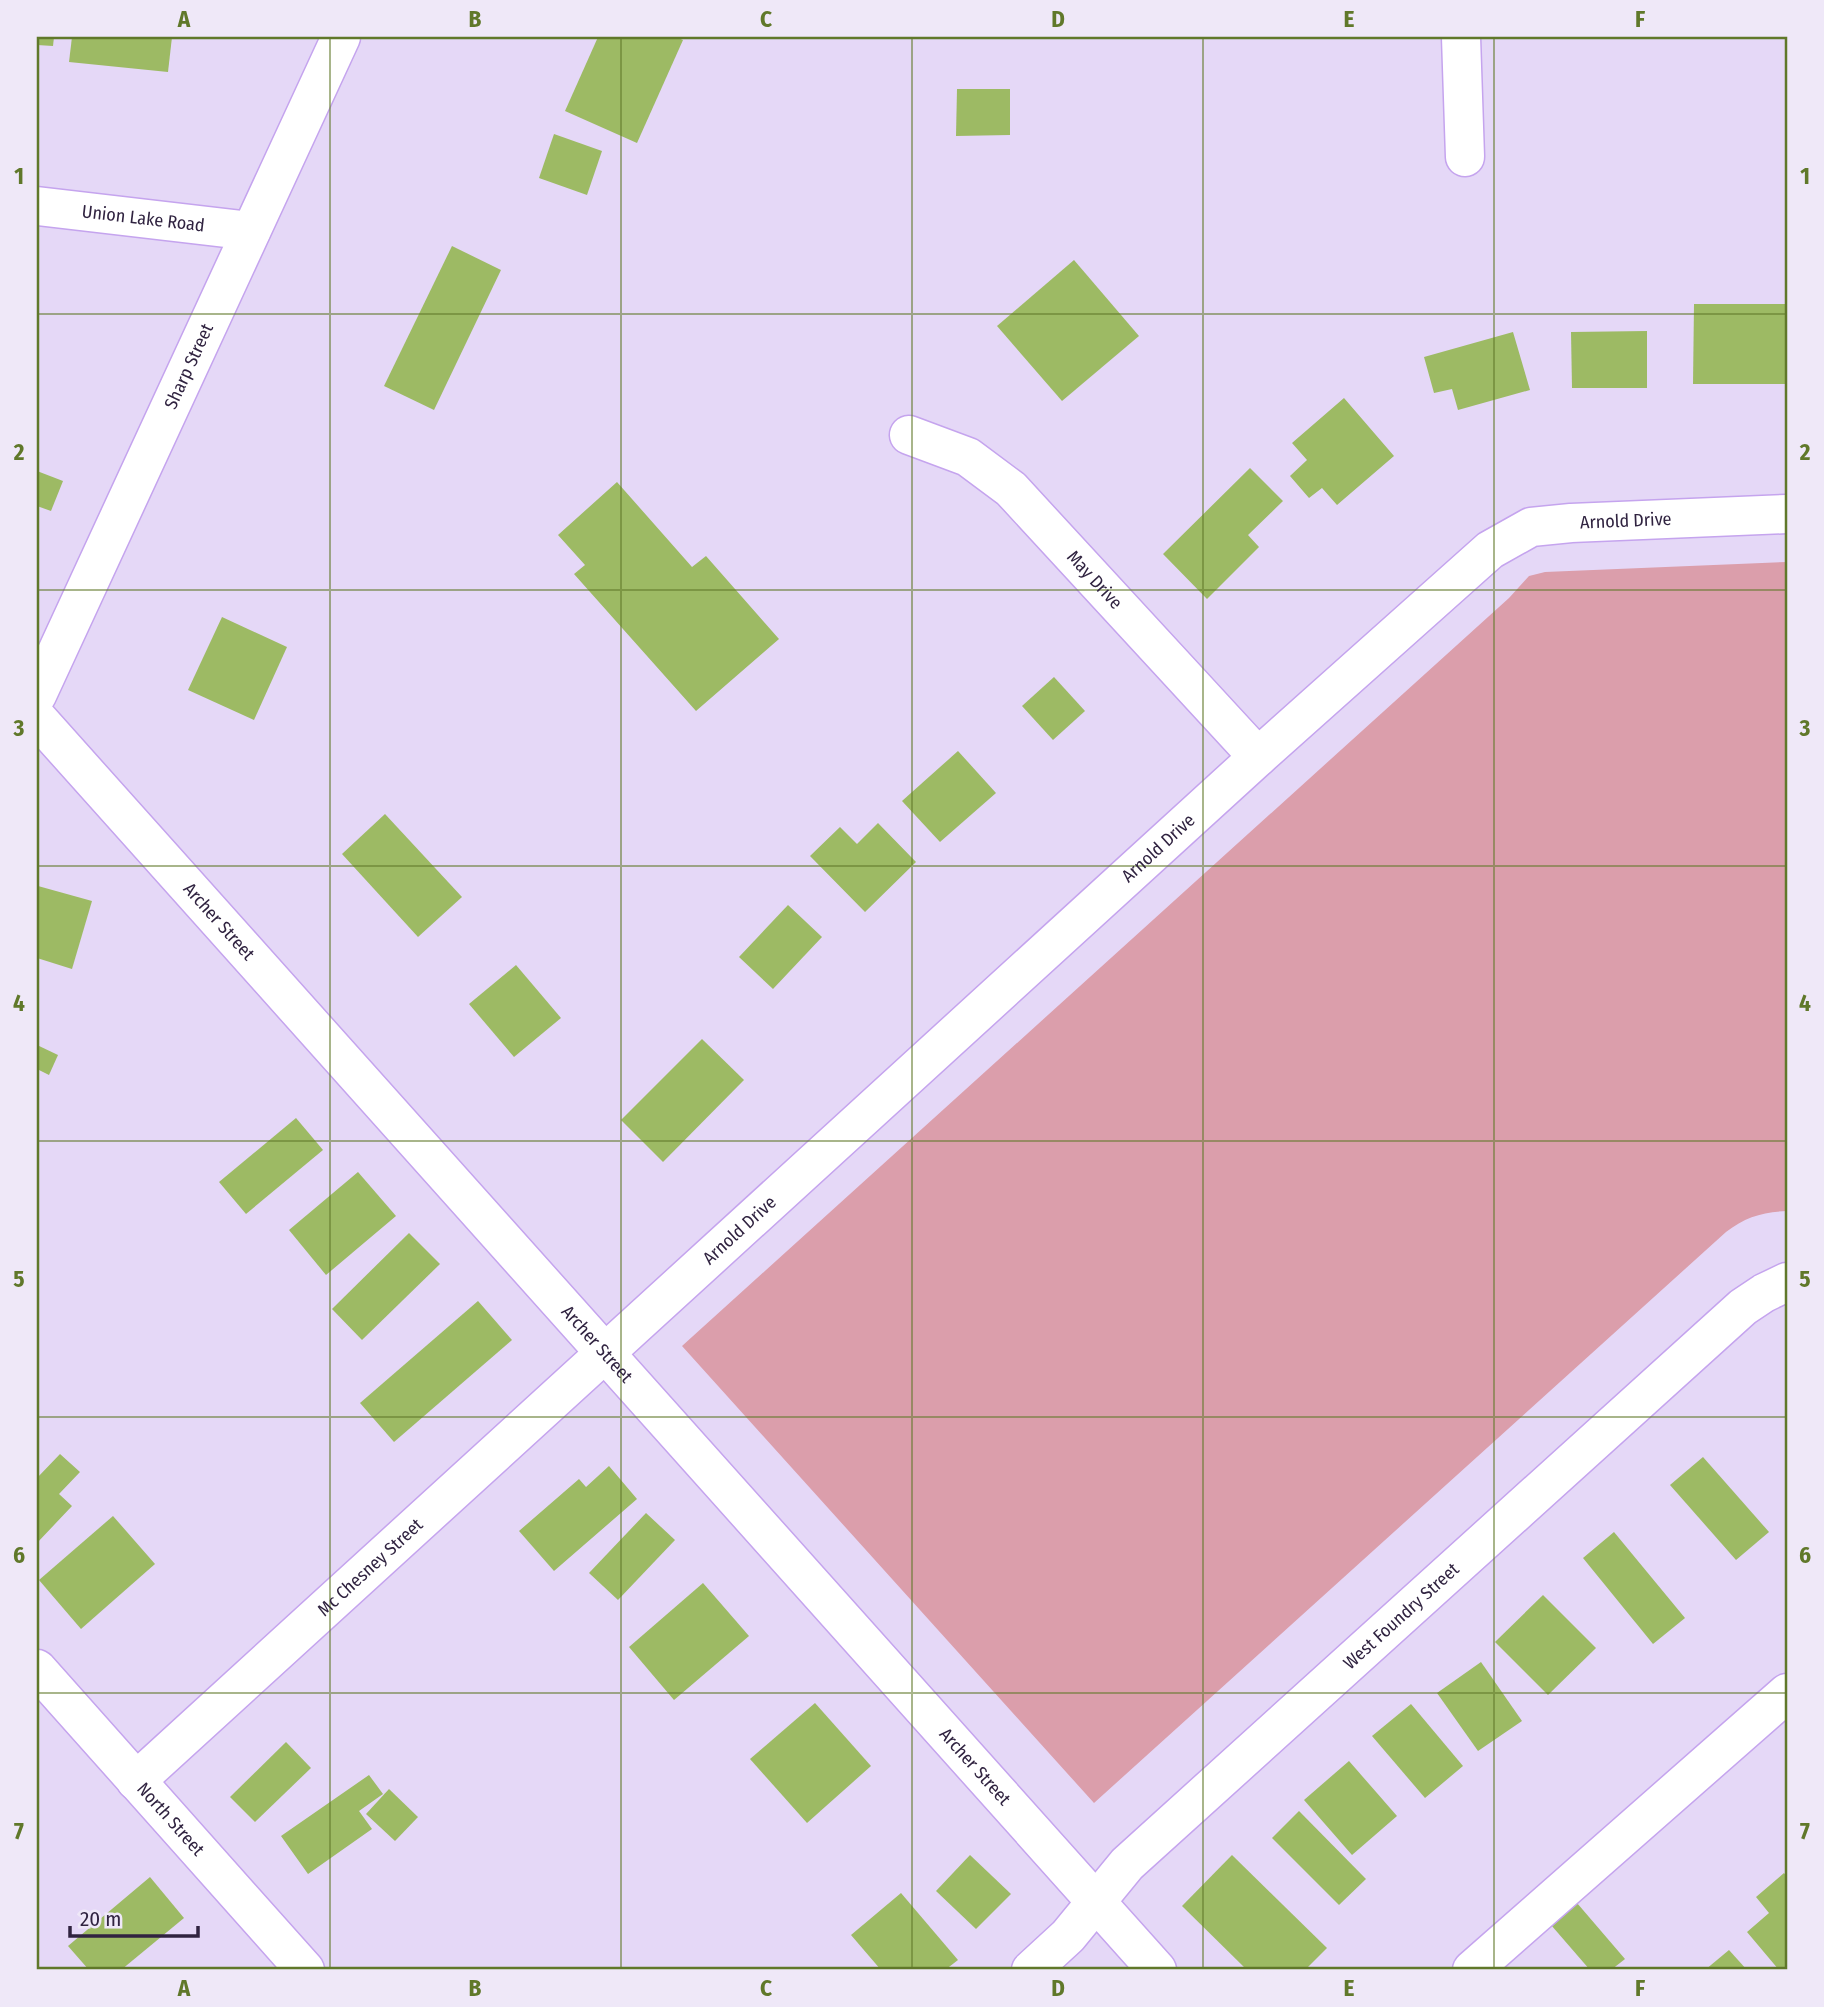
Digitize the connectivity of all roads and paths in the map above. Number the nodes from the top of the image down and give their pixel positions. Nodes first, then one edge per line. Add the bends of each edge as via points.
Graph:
1 (341, 37) edge
2 (1461, 37) edge
3 (1465, 157) dead end
4 (37, 206) edge
5 (251, 231) junction
6 (909, 435) dead end
7 (1787, 514) edge
8 (37, 695) edge
9 (37, 718) edge
10 (1258, 757) junction
11 (1787, 1282) edge
12 (605, 1353) junction
13 (37, 1669) edge
14 (1787, 1693) edge
15 (136, 1781) junction
16 (1096, 1902) junction
17 (305, 1970) edge
18 (1031, 1970) edge
19 (1157, 1970) edge
20 (1472, 1970) edge

1 - 5 street, Sharp Street
2 - 3 street
4 - 5 street, Union Lake Road
5 - 8 street, Sharp Street
6 - 10 street, May Drive via 968,457 1011,489
7 - 10 street, Arnold Drive via 1531,527 1490,550
9 - 12 street, Archer Street
10 - 12 street, Arnold Drive
11 - 16 street, West Foundry Street via 1743,1307 1127,1864
12 - 15 street, Mc Chesney Street
12 - 16 street, Archer Street
13 - 15 street, North Street
14 - 20 street
15 - 17 street, North Street
16 - 18 street, West Foundry Street via 1068,1937
16 - 19 street, Archer Street

